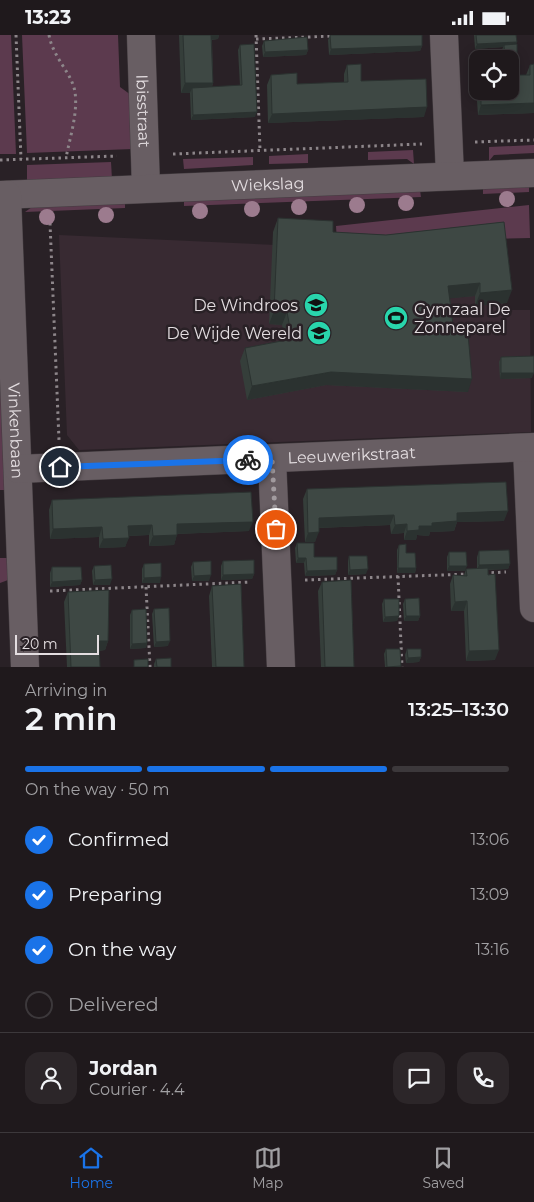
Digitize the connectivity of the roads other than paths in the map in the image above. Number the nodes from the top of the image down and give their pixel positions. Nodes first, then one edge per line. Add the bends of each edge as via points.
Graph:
1 (141, 35) edge
2 (444, 35) edge
3 (534, 173) edge
4 (450, 176) junction
5 (146, 188) junction
6 (3, 195) edge
7 (530, 447) edge
8 (272, 459) junction
9 (18, 469) junction
10 (10, 528) edge
11 (534, 608) edge
12 (25, 667) edge
13 (281, 667) edge

1 - 5 street, Ibisstraat
2 - 4 street
3 - 4 street, Wiekslag
4 - 5 street, Wiekslag
5 - 6 street, Wiekslag
6 - 9 street, Vinkenbaan
7 - 8 street, Leeuwerikstraat
7 - 11 street
8 - 9 street, Leeuwerikstraat
8 - 13 street
9 - 10 street, Vinkenbaan
10 - 12 street, Vinkenbaan via 23,592

